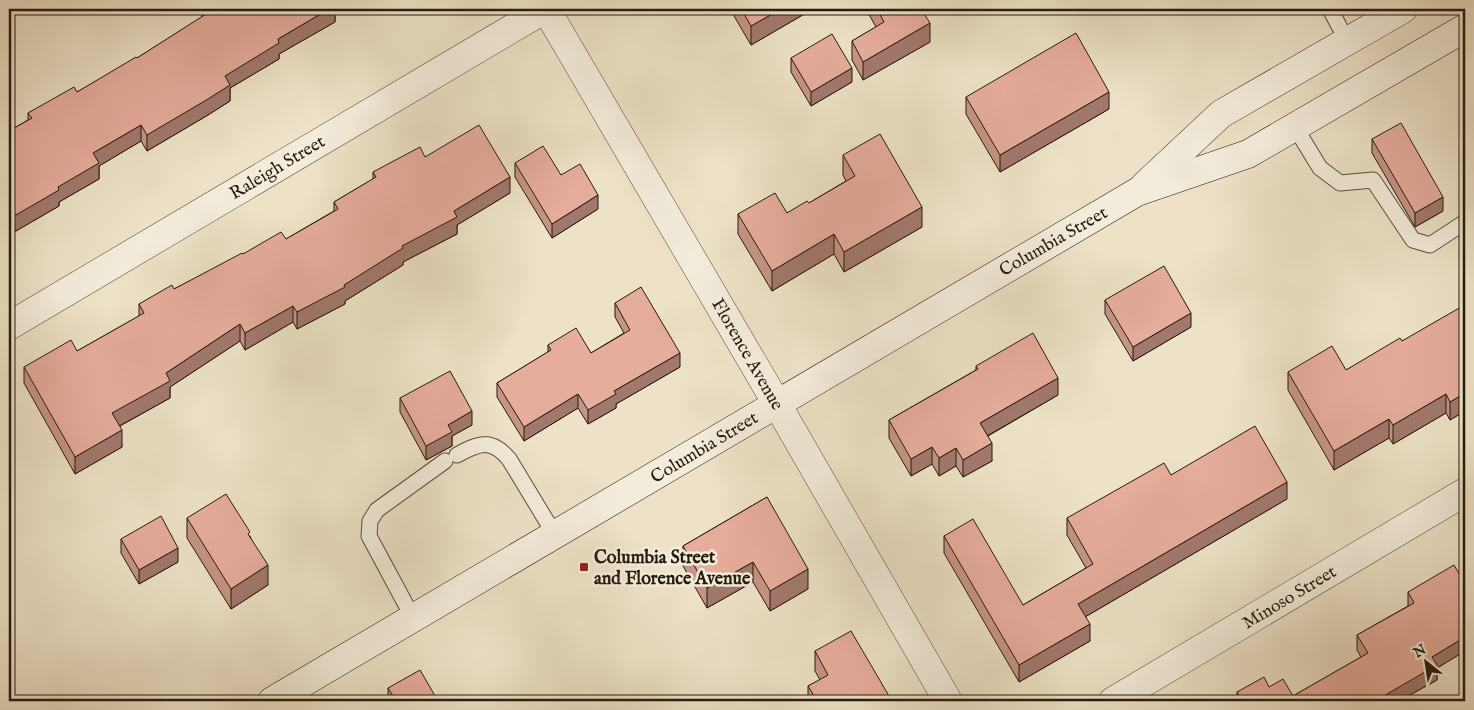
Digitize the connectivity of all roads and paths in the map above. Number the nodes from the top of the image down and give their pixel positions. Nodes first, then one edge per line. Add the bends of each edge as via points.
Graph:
1 (546, 9) edge
2 (1330, 9) edge
3 (1402, 9) edge
4 (1465, 28) edge
5 (1347, 41) junction
6 (1295, 127) junction
7 (1137, 192) junction
8 (1465, 222) edge
9 (9, 326) edge
10 (777, 404) junction
11 (1465, 492) edge
12 (555, 535) junction
13 (413, 618) junction
14 (272, 701) edge
15 (948, 701) edge
16 (1113, 701) edge

1 - 9 street, Raleigh Street
1 - 10 street, Florence Avenue
2 - 5 lane
3 - 5 street, Columbia Street
4 - 6 street, Columbia Street
5 - 7 street, Columbia Street via 1221,114
6 - 7 street, Columbia Street via 1248,154
6 - 8 lane via 1320,168 1340,183 1373,180 1413,240 1430,245
7 - 10 street, Columbia Street
10 - 12 street, Columbia Street
10 - 15 street, Florence Avenue
11 - 16 street, Minoso Street
12 - 13 street, Columbia Street
12 - 13 lane via 503,452 486,444 476,445 451,458 377,510 370,521 369,536
13 - 14 street, Columbia Street

